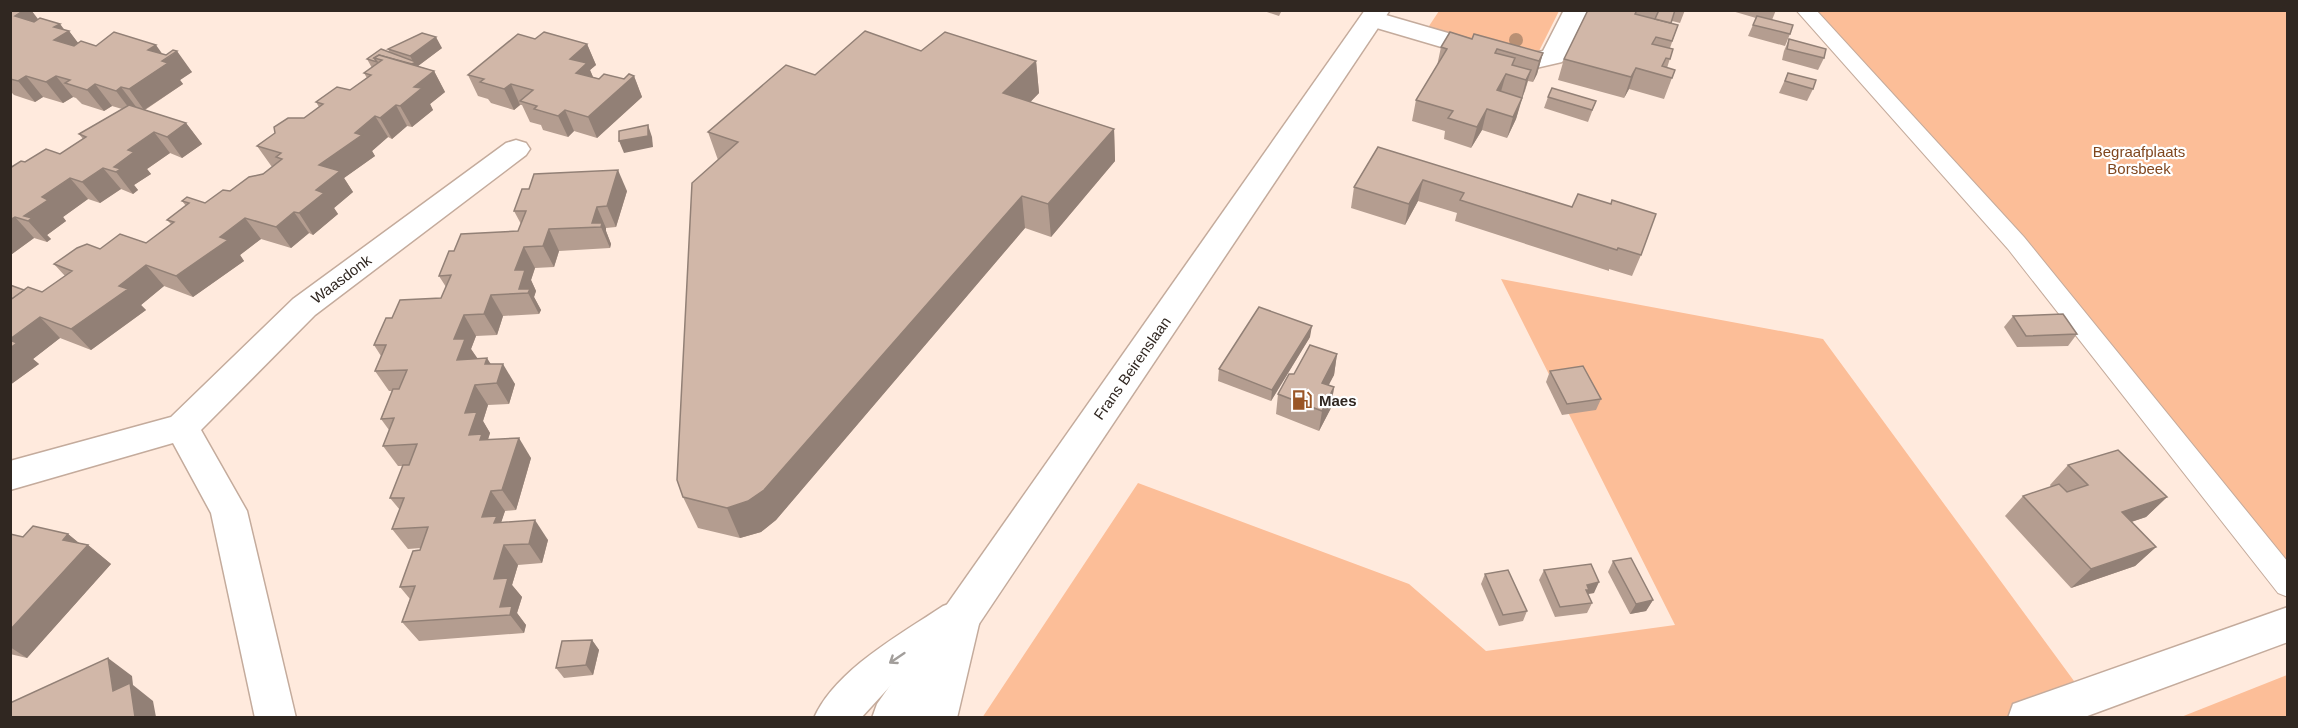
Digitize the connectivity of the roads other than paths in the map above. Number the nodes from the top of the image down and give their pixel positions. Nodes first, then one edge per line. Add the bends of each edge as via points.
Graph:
1 (1577, 10) edge
2 (1805, 10) edge
3 (1375, 15) edge
4 (516, 149) dead end
5 (182, 427) junction
6 (10, 476) edge
7 (2288, 584) edge
8 (963, 614) junction
9 (2288, 624) edge
10 (276, 717) edge
11 (834, 717) edge
12 (892, 717) edge
13 (936, 717) edge
14 (2028, 717) edge

1 - 3 street, Frans Beirenslaan via 1553,56 1523,63
2 - 7 lane via 2016,243
3 - 8 street, Frans Beirenslaan
4 - 5 street, Waasdonk via 304,307
5 - 6 street, Waasdonk
5 - 10 street via 228,511
8 -> 11 street via 879,670
8 - 12 street, Frans Beirenslaan
8 - 13 street
9 - 14 street

